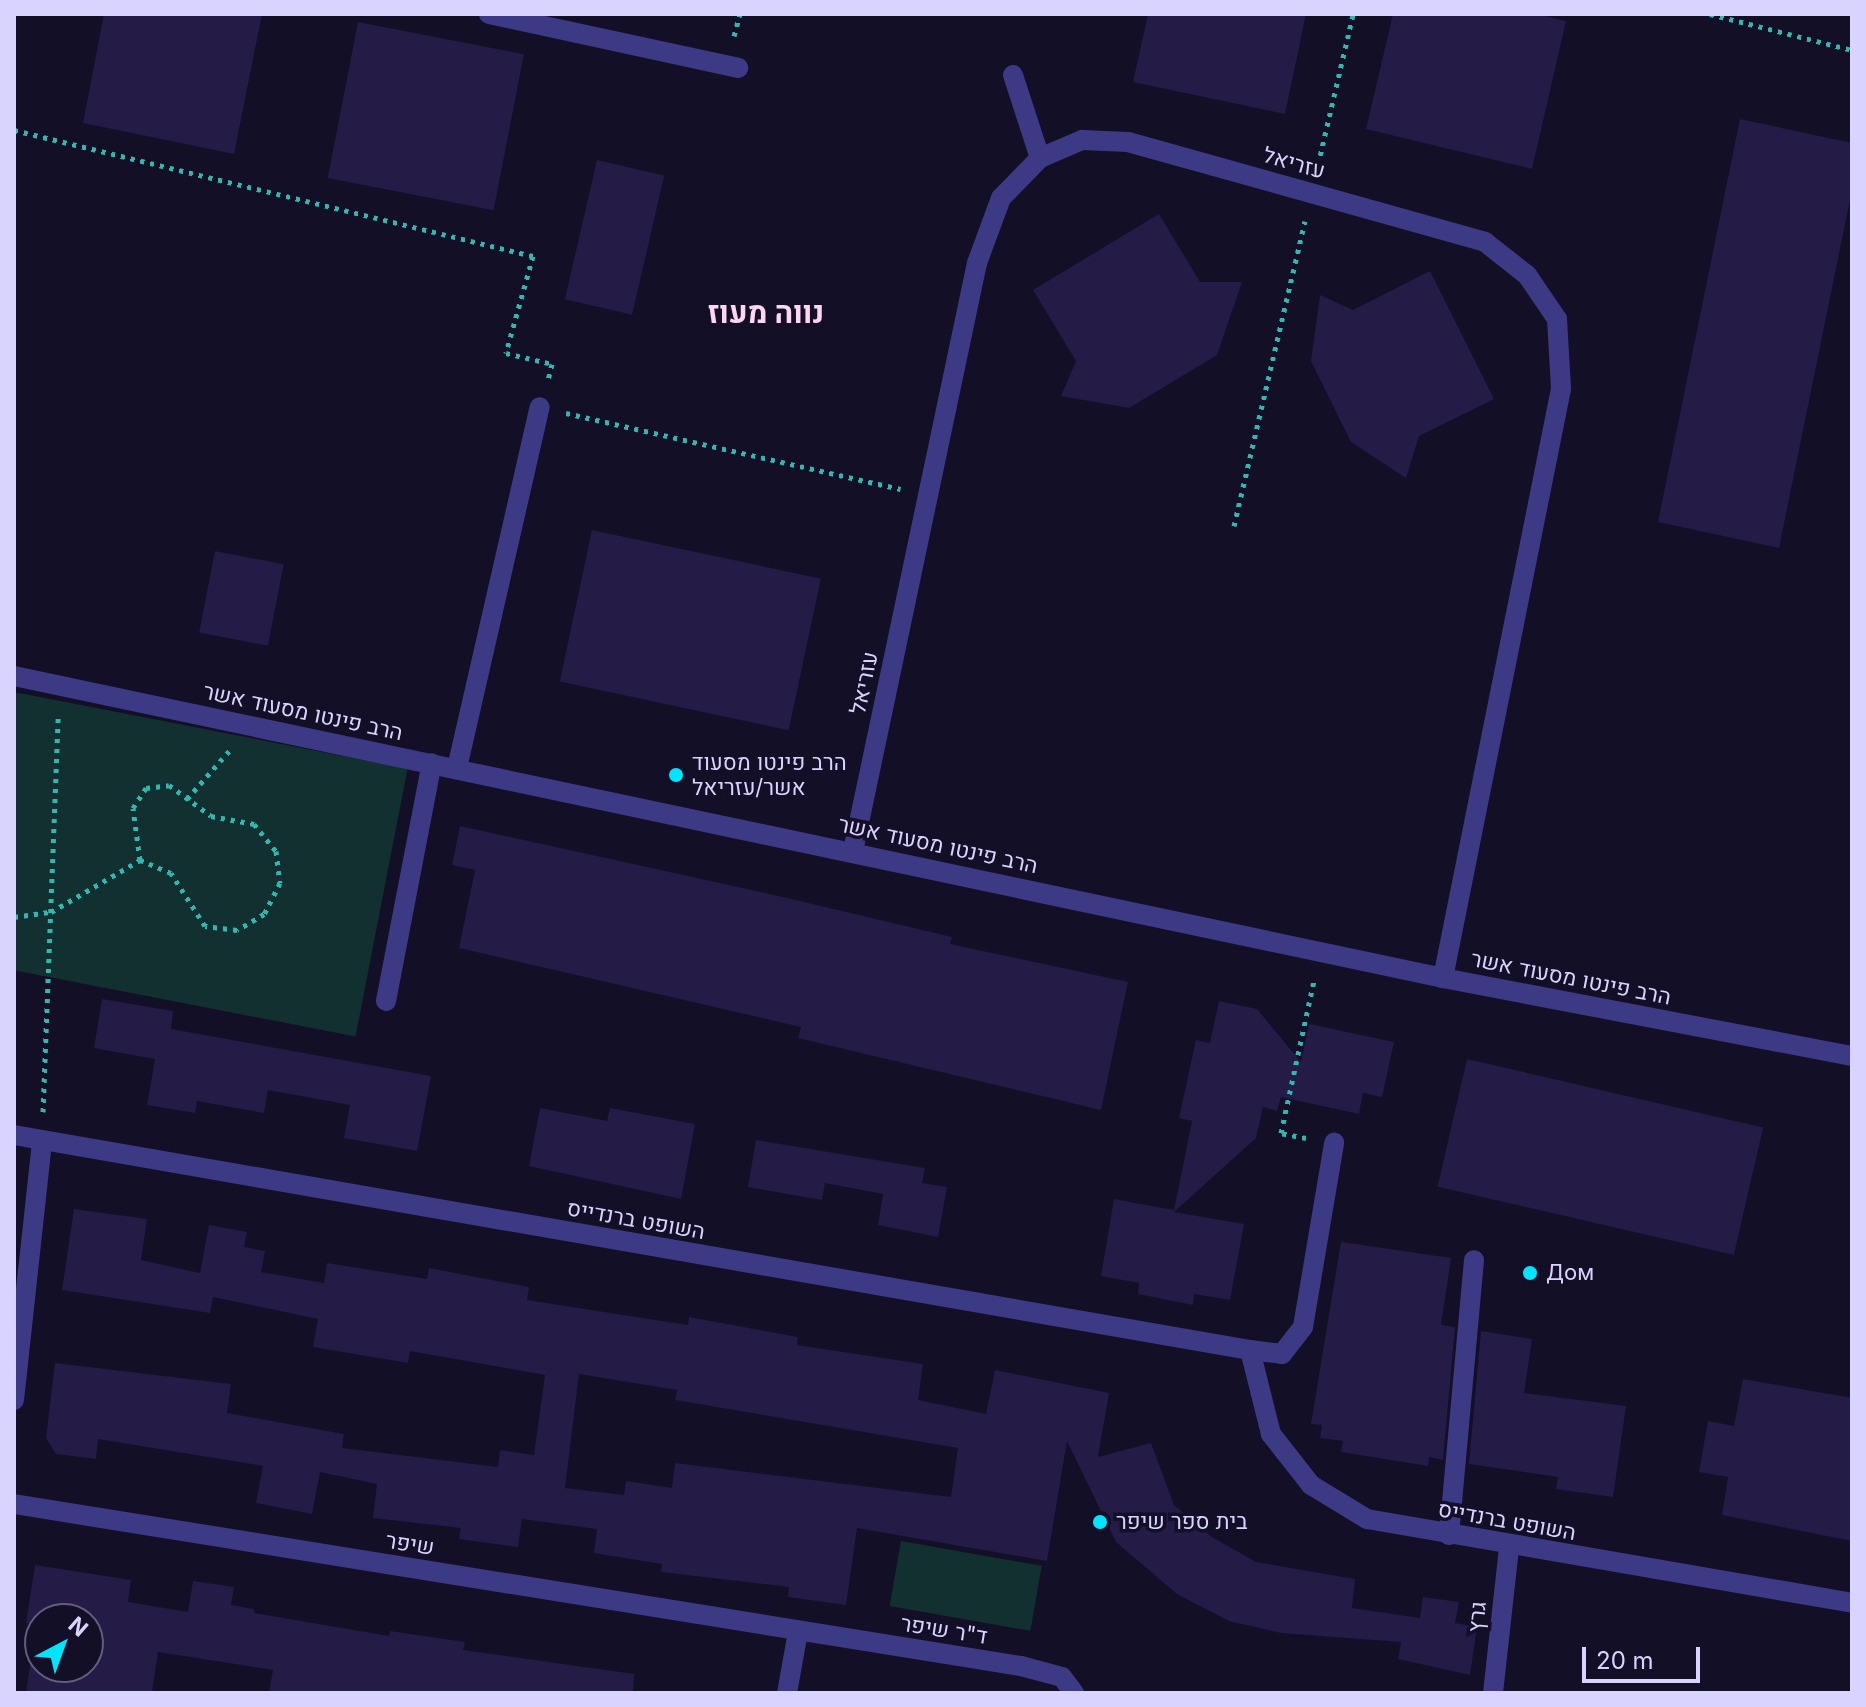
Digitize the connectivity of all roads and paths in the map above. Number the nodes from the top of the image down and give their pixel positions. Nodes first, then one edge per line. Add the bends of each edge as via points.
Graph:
1 (489, 14) edge
2 (1353, 14) edge
3 (1710, 14) edge
4 (1852, 50) edge
5 (738, 68) dead end
6 (1013, 75) dead end
7 (14, 130) edge
8 (1040, 158) junction
9 (1311, 193) junction
10 (540, 407) junction
11 (928, 496) junction
12 (1234, 526) dead end
13 (14, 676) edge
14 (59, 685) junction
15 (254, 726) junction
16 (432, 763) junction
17 (457, 768) junction
18 (187, 799) junction
19 (853, 851) junction
20 (140, 860) junction
21 (51, 912) junction
22 (14, 917) edge
23 (1320, 952) junction
24 (1443, 978) junction
25 (386, 1001) dead end
26 (1852, 1056) edge
27 (14, 1135) edge
28 (42, 1141) junction
29 (1334, 1143) joint
30 (1474, 1260) dead end
31 (1250, 1350) junction
32 (14, 1400) edge
33 (14, 1504) edge
34 (1449, 1535) junction
35 (1509, 1547) junction
36 (1852, 1603) edge
37 (798, 1632) junction
38 (787, 1693) edge
39 (1074, 1693) edge
40 (1493, 1693) edge

1 - 5 street
2 - 9 path
3 - 4 path
6 - 8 street
7 - 10 path via 533,256 506,353 552,364
8 - 9 street, עזריאל via 1082,140 1128,142
8 - 11 street, עזריאל via 1001,198 977,263
9 - 12 path
9 - 24 street, עזריאל via 1485,242 1527,275 1557,319 1561,389
10 - 11 path
10 - 17 street
11 - 19 street, עזריאל
13 - 14 street, הרב פינטו מסעוד אשר
14 - 15 street, הרב פינטו מסעוד אשר
14 - 21 path
15 - 16 street, הרב פינטו מסעוד אשר
15 - 18 path
16 - 17 street, הרב פינטו מסעוד אשר
16 - 25 street
17 - 19 street, הרב פינטו מסעוד אשר
18 - 20 path via 169,785 146,788 133,808
18 - 20 path via 211,816 254,824 276,851 280,883 264,914 237,930 205,926 171,873
19 - 23 street, הרב פינטו מסעוד אשר
20 - 21 path
21 - 22 path
21 - 28 path
23 - 24 street, הרב פינטו מסעוד אשר
23 - 29 path via 1281,1133
24 - 26 street, הרב פינטו מסעוד אשר
27 - 28 street, השופט ברנדייס
28 - 31 street, השופט ברנדייס
28 - 32 street
29 - 31 street, השופט ברנדייס via 1303,1327 1282,1354
30 - 34 street
31 - 34 street, השופט ברנדייס via 1271,1434 1311,1485 1367,1519
33 - 37 street, שיפר
34 - 35 street, השופט ברנדייס
35 - 36 street, השופט ברנדייס
35 - 40 street, גרץ
37 - 38 street
37 - 39 street, ד"ר שיפר via 1021,1666 1062,1677

